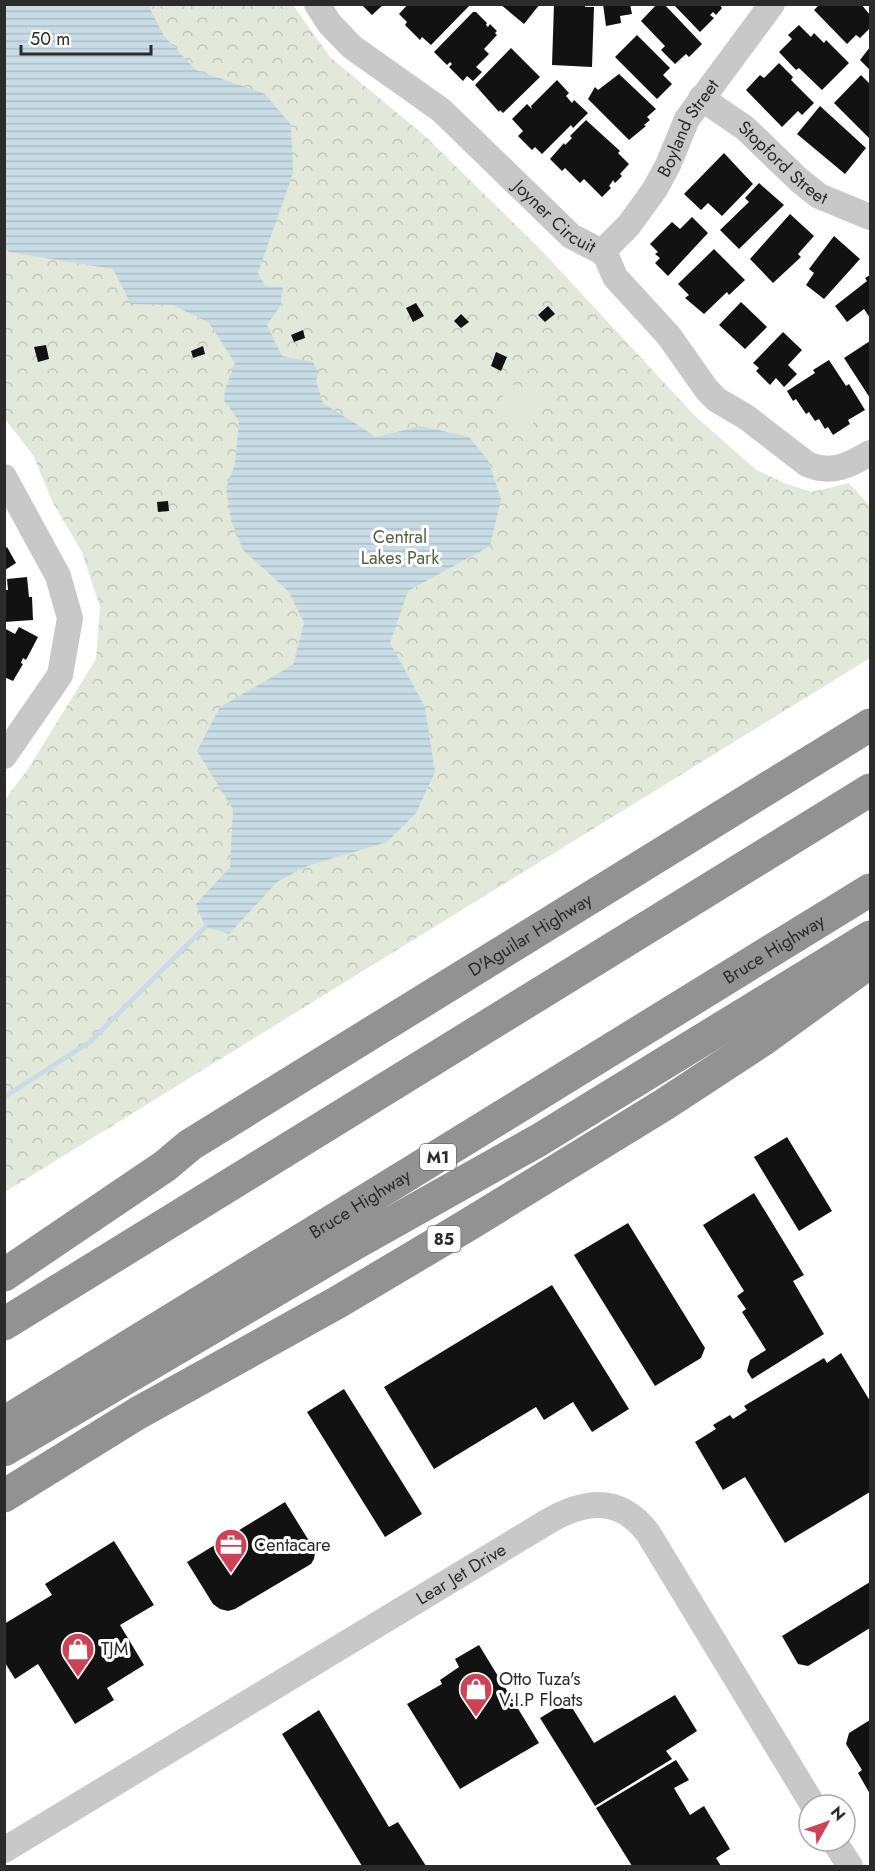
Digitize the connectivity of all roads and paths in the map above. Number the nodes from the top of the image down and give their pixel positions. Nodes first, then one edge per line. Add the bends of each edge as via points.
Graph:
1 (317, 4) edge
2 (772, 4) edge
3 (702, 98) junction
4 (869, 210) edge
5 (602, 252) junction
6 (870, 453) edge
7 (4, 477) edge
8 (870, 725) edge
9 (4, 756) edge
10 (870, 790) edge
11 (870, 890) edge
12 (870, 937) edge
13 (870, 962) edge
14 (190, 1145) junction
15 (4, 1252) edge
16 (4, 1275) edge
17 (4, 1324) edge
18 (4, 1423) edge
19 (4, 1450) edge
20 (4, 1496) edge
21 (806, 1793) edge
22 (4, 1850) edge
23 (842, 1853) edge
24 (850, 1866) edge

1 - 5 street, Joyner Circuit via 352,47 448,115 571,236
2 - 3 street, Boyland Street
3 - 4 street, Stopford Street via 745,128 819,196
3 - 5 street, Boyland Street via 687,119 655,189 629,225
5 - 6 street, Joyner Circuit via 615,277 669,336 717,400 816,468 840,468
7 - 9 street via 58,576 70,618 60,675
8 - 14 highway, D'Aguilar Highway
10 - 17 highway
11 - 18 highway, Bruce Highway / M1
12 - 19 highway via 548,1134
13 - 20 highway, 85 via 764,1039 655,1110 338,1302 138,1413
14 - 15 highway via 160,1156
14 - 16 highway
21 - 22 street, Lear Jet Drive via 648,1533 625,1512 588,1505 570,1509
23 - 24 street

